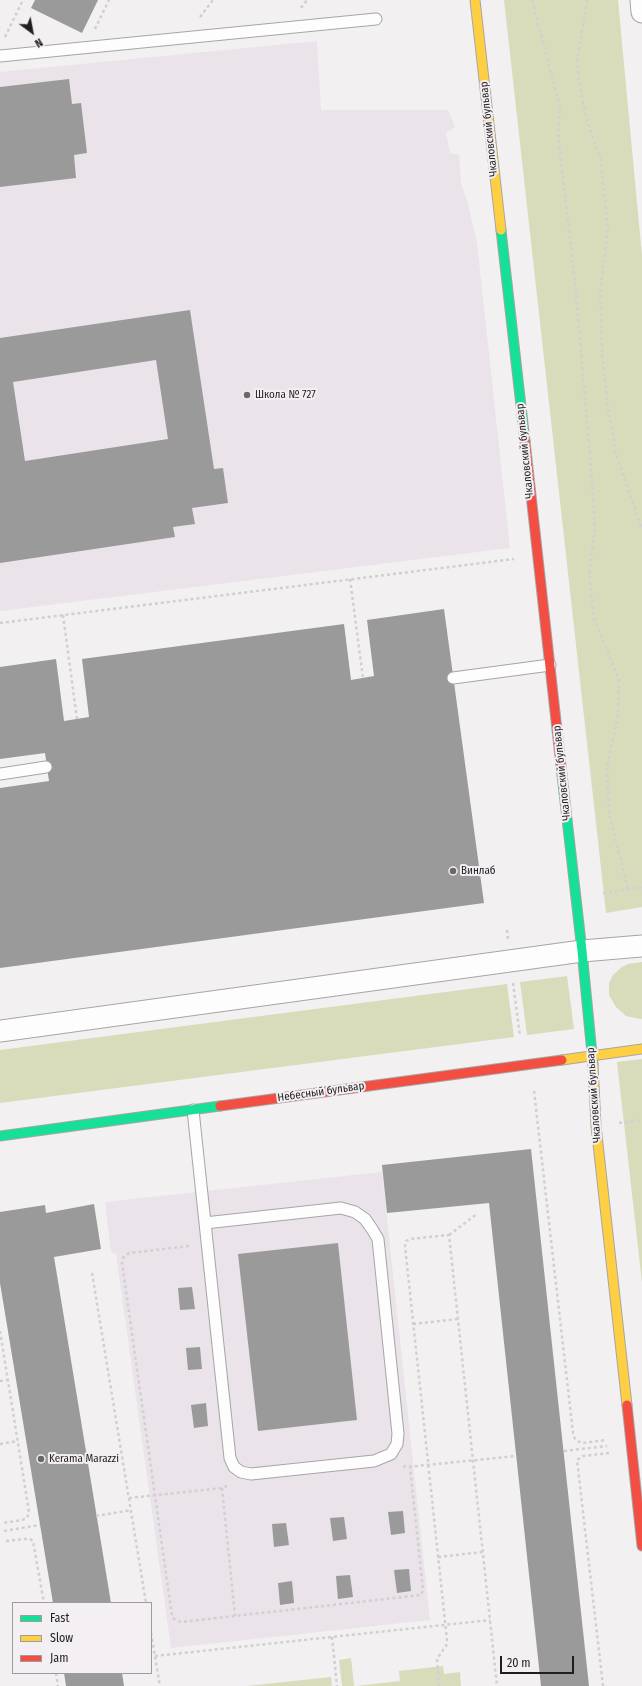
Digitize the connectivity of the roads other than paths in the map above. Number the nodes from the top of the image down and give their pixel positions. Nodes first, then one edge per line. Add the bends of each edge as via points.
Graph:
1 (475, 0) edge
2 (641, 0) edge
3 (642, 12) edge
4 (376, 19) dead end
5 (0, 56) edge
6 (550, 665) junction
7 (454, 678) dead end
8 (46, 767) dead end
9 (0, 774) edge
10 (642, 946) edge
11 (582, 951) junction
12 (0, 1031) edge
13 (642, 1049) edge
14 (592, 1055) junction
15 (193, 1110) junction
16 (0, 1136) edge
17 (205, 1223) junction
18 (642, 1546) edge

1 - 6 street, Чкаловский бульвар
2 - 3 street
4 - 5 lane
6 - 7 lane
6 - 11 street, Чкаловский бульвар
8 - 9 lane
10 - 11 street
11 - 12 street
11 - 14 street, Чкаловский бульвар
13 - 14 street, Небесный бульвар
14 - 15 street, Небесный бульвар
14 - 18 street, Чкаловский бульвар via 596,1126
15 - 16 street, Небесный бульвар
15 - 17 lane
17 - 17 lane via 230,1458 234,1467 251,1474 374,1461 391,1454 397,1444 398,1434 378,1239 364,1219 354,1212 341,1208

